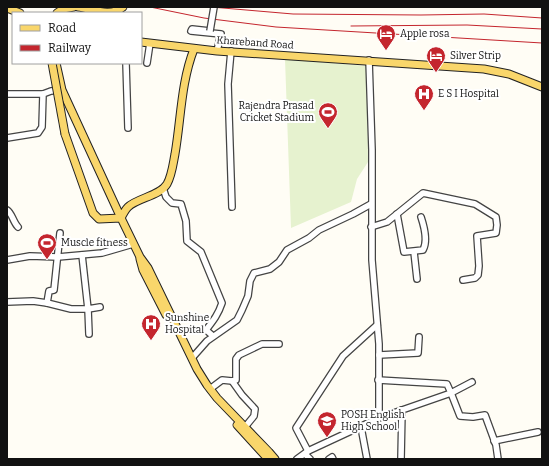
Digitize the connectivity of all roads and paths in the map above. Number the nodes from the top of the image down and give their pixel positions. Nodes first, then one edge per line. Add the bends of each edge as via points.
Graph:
1 (74, 7) edge
2 (78, 7) edge
3 (123, 7) edge
4 (214, 7) edge
5 (7, 8) edge
6 (17, 12) edge
7 (58, 12) edge
8 (142, 42) edge
9 (150, 43) junction
10 (194, 49) junction
11 (217, 50) junction
12 (231, 51) junction
13 (369, 60) junction
14 (52, 64) edge
15 (56, 64) edge
16 (126, 64) edge
17 (148, 64) dead end
18 (542, 83) edge
19 (542, 87) edge
20 (62, 90) junction
21 (7, 94) edge
22 (43, 94) junction
23 (128, 128) dead end
24 (7, 138) edge
25 (163, 188) junction
26 (371, 204) junction
27 (232, 207) dead end
28 (7, 210) edge
29 (397, 214) junction
30 (421, 217) dead end
31 (121, 218) junction
32 (18, 227) dead end
33 (371, 227) junction
34 (60, 233) dead end
35 (133, 244) junction
36 (414, 252) junction
37 (82, 255) junction
38 (58, 257) junction
39 (7, 260) edge
40 (417, 279) dead end
41 (463, 280) dead end
42 (7, 302) edge
43 (47, 303) junction
44 (100, 307) dead end
45 (88, 309) junction
46 (377, 325) junction
47 (176, 330) junction
48 (90, 334) dead end
49 (213, 336) junction
50 (419, 337) dead end
51 (279, 344) dead end
52 (378, 355) junction
53 (192, 358) junction
54 (378, 380) junction
55 (232, 381) junction
56 (472, 382) dead end
57 (210, 389) junction
58 (451, 393) junction
59 (402, 410) junction
60 (379, 418) junction
61 (245, 427) junction
62 (361, 427) junction
63 (538, 432) dead end
64 (494, 441) junction
65 (306, 453) junction
66 (264, 458) edge
67 (275, 459) edge
68 (297, 459) edge
69 (310, 459) edge
70 (329, 459) edge
71 (333, 459) edge
72 (367, 459) edge
73 (401, 459) edge
74 (498, 459) edge

1 - 7 main road
2 - 3 main road via 109,12
4 - 11 street, bridge via 210,31 192,31 221,34
5 - 6 main road
8 - 9 main road, Khareband Road
9 - 10 main road, Khareband Road
9 - 17 street
10 - 11 main road, Khareband Road
10 - 25 main road via 188,63 171,177
11 - 12 main road, Khareband Road
12 - 13 main road, Khareband Road
12 - 27 street via 228,84
13 - 18 main road via 484,65 510,70
13 - 19 main road via 484,69 509,74
13 - 26 street
14 - 31 main road, bridge via 65,134 93,213 99,219
15 - 20 main road
16 - 23 street
20 - 22 street
20 - 31 main road
21 - 22 street
22 - 24 street via 42,127 38,133
25 - 31 main road via 128,207
25 - 49 street via 166,197 172,203 181,204 186,221 187,241 200,252 222,303 212,324 206,330
26 - 33 street
26 - 49 street via 319,230 288,250 270,269 254,273 248,296 237,320
28 - 32 street
29 - 33 street via 387,222
29 - 36 street via 404,252
29 - 41 street via 423,193 475,204 496,217 496,233 476,238 478,275
30 - 36 street via 425,246 423,250
31 - 35 main road
33 - 46 street
34 - 38 street
35 - 37 street via 102,253
35 - 47 main road via 143,270
36 - 40 street
37 - 38 street
37 - 45 street
38 - 39 street via 30,256
38 - 43 street via 54,290 49,291
42 - 43 street
43 - 45 street
44 - 45 street
45 - 48 street
46 - 52 street
46 - 65 street via 343,356 296,428
47 - 53 main road
47 - 66 main road via 206,391
49 - 53 street
50 - 52 street via 418,353
51 - 55 street via 262,344 238,355 236,380
52 - 54 street
53 - 57 main road
54 - 58 street via 447,384
54 - 60 street
55 - 57 street via 222,380
55 - 61 street via 256,409
56 - 58 street
57 - 61 main road
58 - 59 street
58 - 64 street via 460,416 485,416
59 - 60 street
59 - 73 street
60 - 62 street
61 - 67 main road
62 - 65 street
62 - 72 street
63 - 64 street
64 - 74 street
65 - 68 street
65 - 69 street
70 - 71 street

